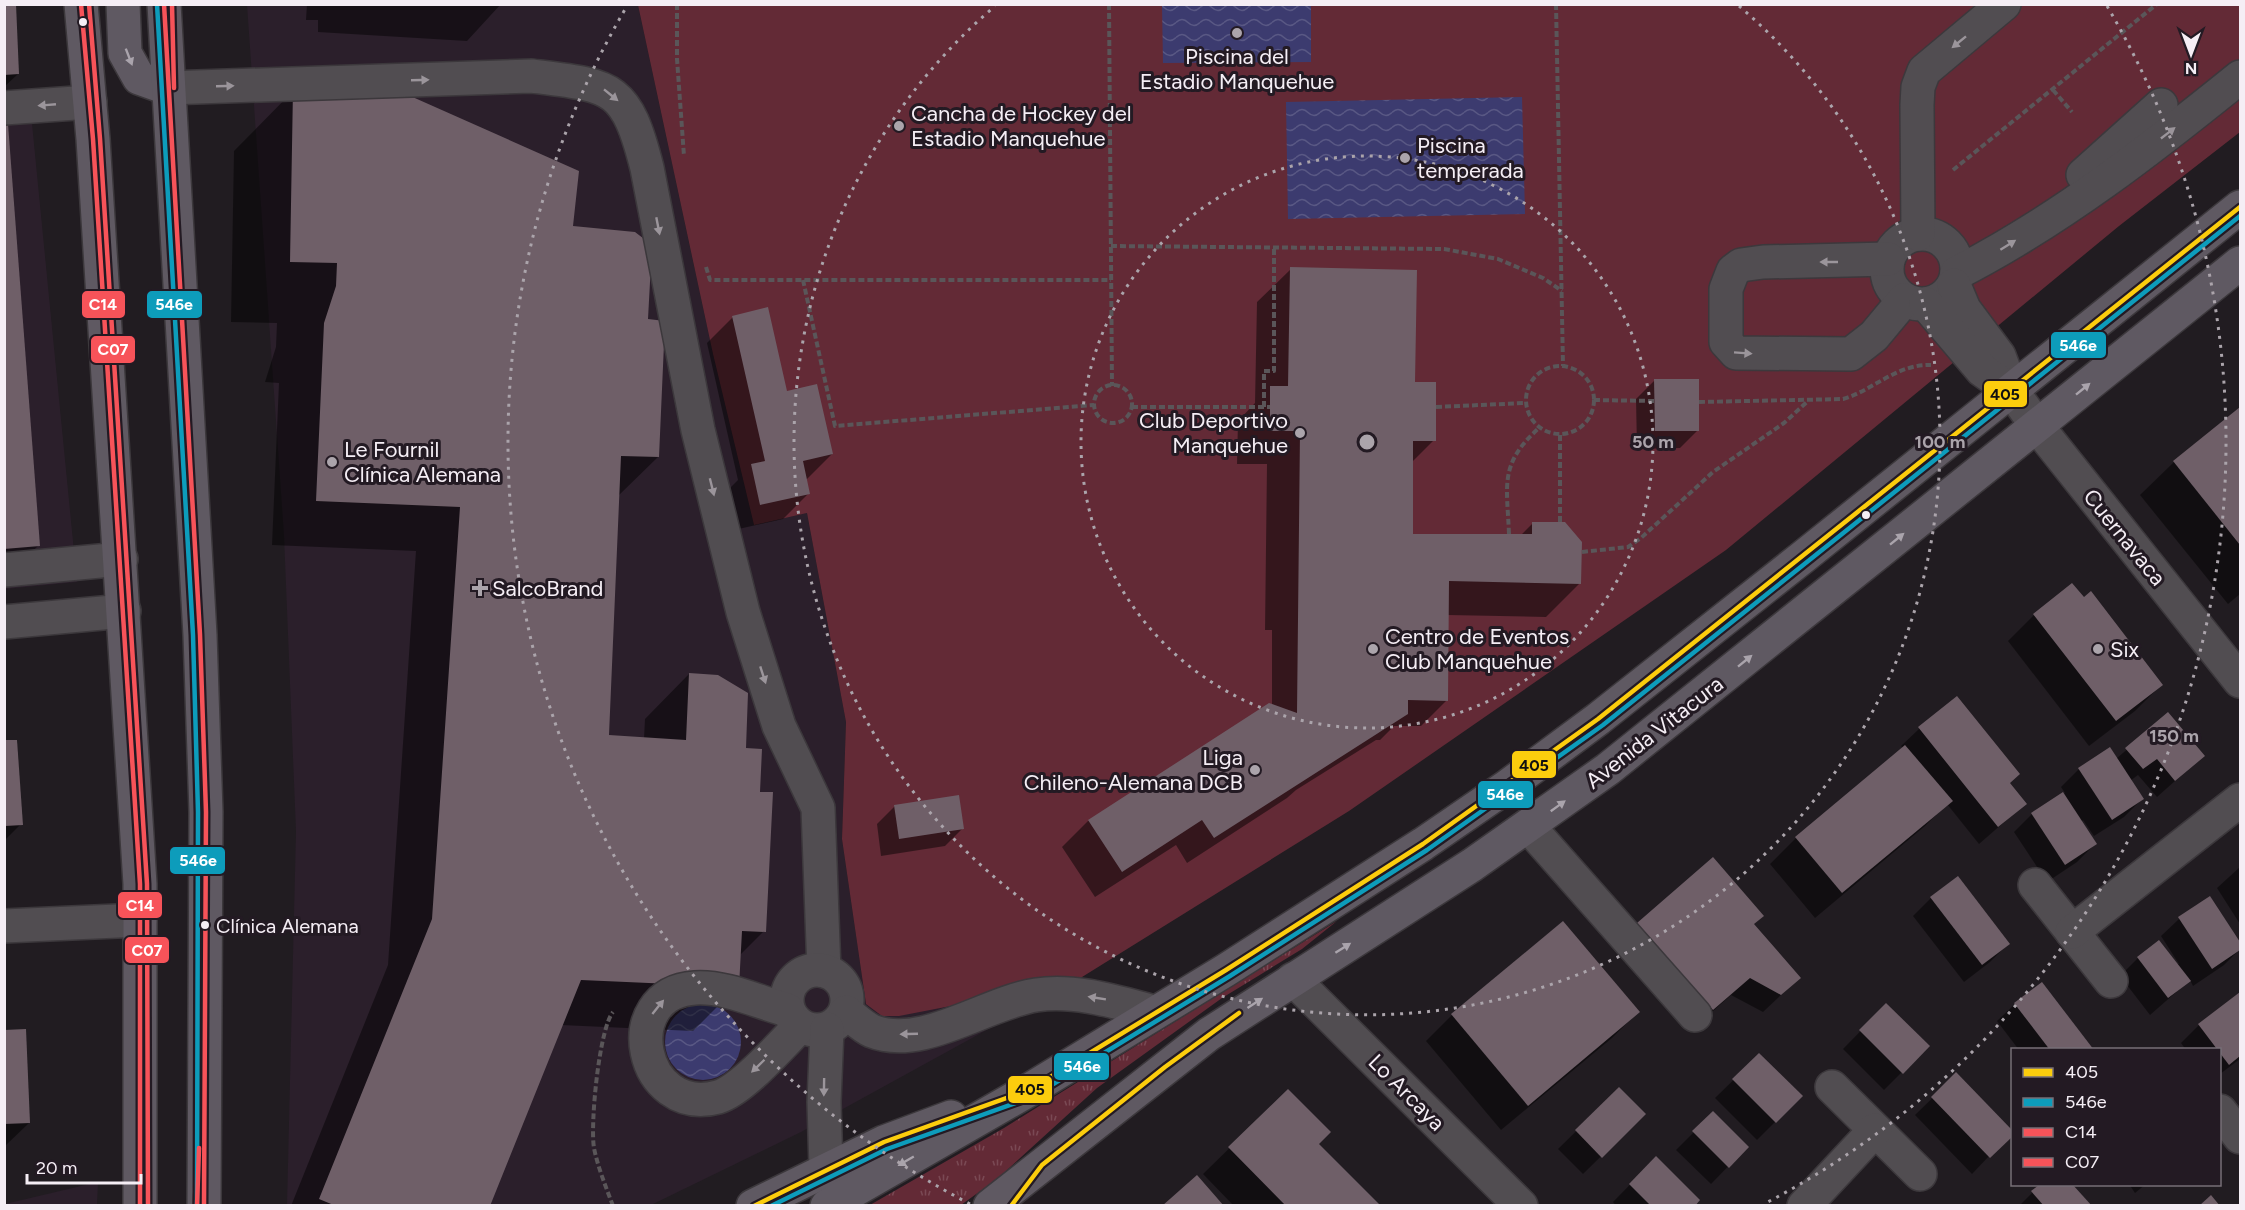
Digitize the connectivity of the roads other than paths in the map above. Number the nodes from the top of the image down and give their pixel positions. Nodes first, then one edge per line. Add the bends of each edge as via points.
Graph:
1 (81, 4) edge
2 (123, 4) edge
3 (164, 4) edge
4 (2004, 4) edge
5 (2241, 77) edge
6 (166, 88) junction
7 (90, 102) junction
8 (2161, 105) dead end
9 (4, 108) edge
10 (2241, 207) edge
11 (2046, 220) junction
12 (1918, 234) junction
13 (1888, 259) junction
14 (2241, 262) edge
15 (1956, 279) junction
16 (1915, 302) junction
17 (2012, 391) junction
18 (2037, 426) junction
19 (121, 559) junction
20 (4, 570) edge
21 (124, 611) junction
22 (4, 622) edge
23 (2241, 681) edge
24 (2241, 800) edge
25 (1529, 827) junction
26 (2035, 885) dead end
27 (140, 920) junction
28 (4, 926) edge
29 (2073, 932) junction
30 (824, 971) junction
31 (1293, 979) junction
32 (2111, 981) dead end
33 (1154, 1012) junction
34 (1695, 1015) dead end
35 (815, 1019) junction
36 (1832, 1087) dead end
37 (1029, 1090) junction
38 (2221, 1113) edge
39 (1875, 1130) junction
40 (2241, 1137) edge
41 (207, 1148) junction
42 (1042, 1165) junction
43 (826, 1168) junction
44 (1920, 1174) dead end
45 (139, 1205) edge
46 (204, 1206) edge
47 (216, 1206) edge
48 (753, 1206) edge
49 (827, 1206) edge
50 (990, 1206) edge
51 (1011, 1206) edge
52 (1521, 1206) edge
53 (1804, 1206) edge

1 - 7 main road
2 -> 6 main road via 126,53 139,78
3 - 6 main road
4 -> 12 street via 1924,71 1918,87
11 -> 5 street via 2083,198
6 -> 30 street via 532,76 591,83 609,92 627,109 637,128 647,168 698,430 743,612 779,726 818,808
6 - 41 main road via 201,647 206,812
7 -> 9 street
7 - 19 main road
8 - 11 street via 2090,166
10 - 17 main road, Avenida Vitacura
15 -> 11 street
12 - 13 street via 1900,240
12 - 15 street via 1934,235 1953,250
13 - 16 street via 1889,282
13 -> 16 street via 1741,265 1733,271 1726,289 1725,342 1736,353 1851,354
18 -> 14 main road, Avenida Vitacura
15 - 16 street via 1938,301
15 - 17 street via 1964,309 1999,356
16 - 17 street via 1982,370
17 - 18 street, Cuernavaca
17 - 33 main road, Avenida Vitacura via 1509,785 1304,921
18 - 23 street, Cuernavaca
25 -> 18 main road, Avenida Vitacura via 1677,716
19 - 20 street
19 - 21 main road
21 - 22 street
21 - 27 main road
24 - 29 street
31 -> 25 main road, Avenida Vitacura
25 - 34 street
26 - 29 street
27 - 28 street
27 - 45 main road
29 - 32 street
30 - 35 street via 838,977 847,993
30 -> 35 street via 810,970 793,980 786,999
42 -> 31 main road, Avenida Vitacura via 1183,1054
31 - 52 street, Lo Arcaya
33 -> 35 street via 1095,997 1037,995 1004,1003 923,1034 891,1035
33 - 37 main road, Avenida Vitacura
35 -> 43 street
36 - 39 street
37 - 43 main road, Avenida Vitacura via 884,1142
37 -> 49 main road, Avenida Vitacura
38 - 40 street
39 - 44 street
39 - 53 street
41 - 46 main road
41 - 47 main road
42 - 50 main road, Avenida Vitacura
42 - 51 main road, Avenida Vitacura
43 - 48 main road, Avenida Vitacura

